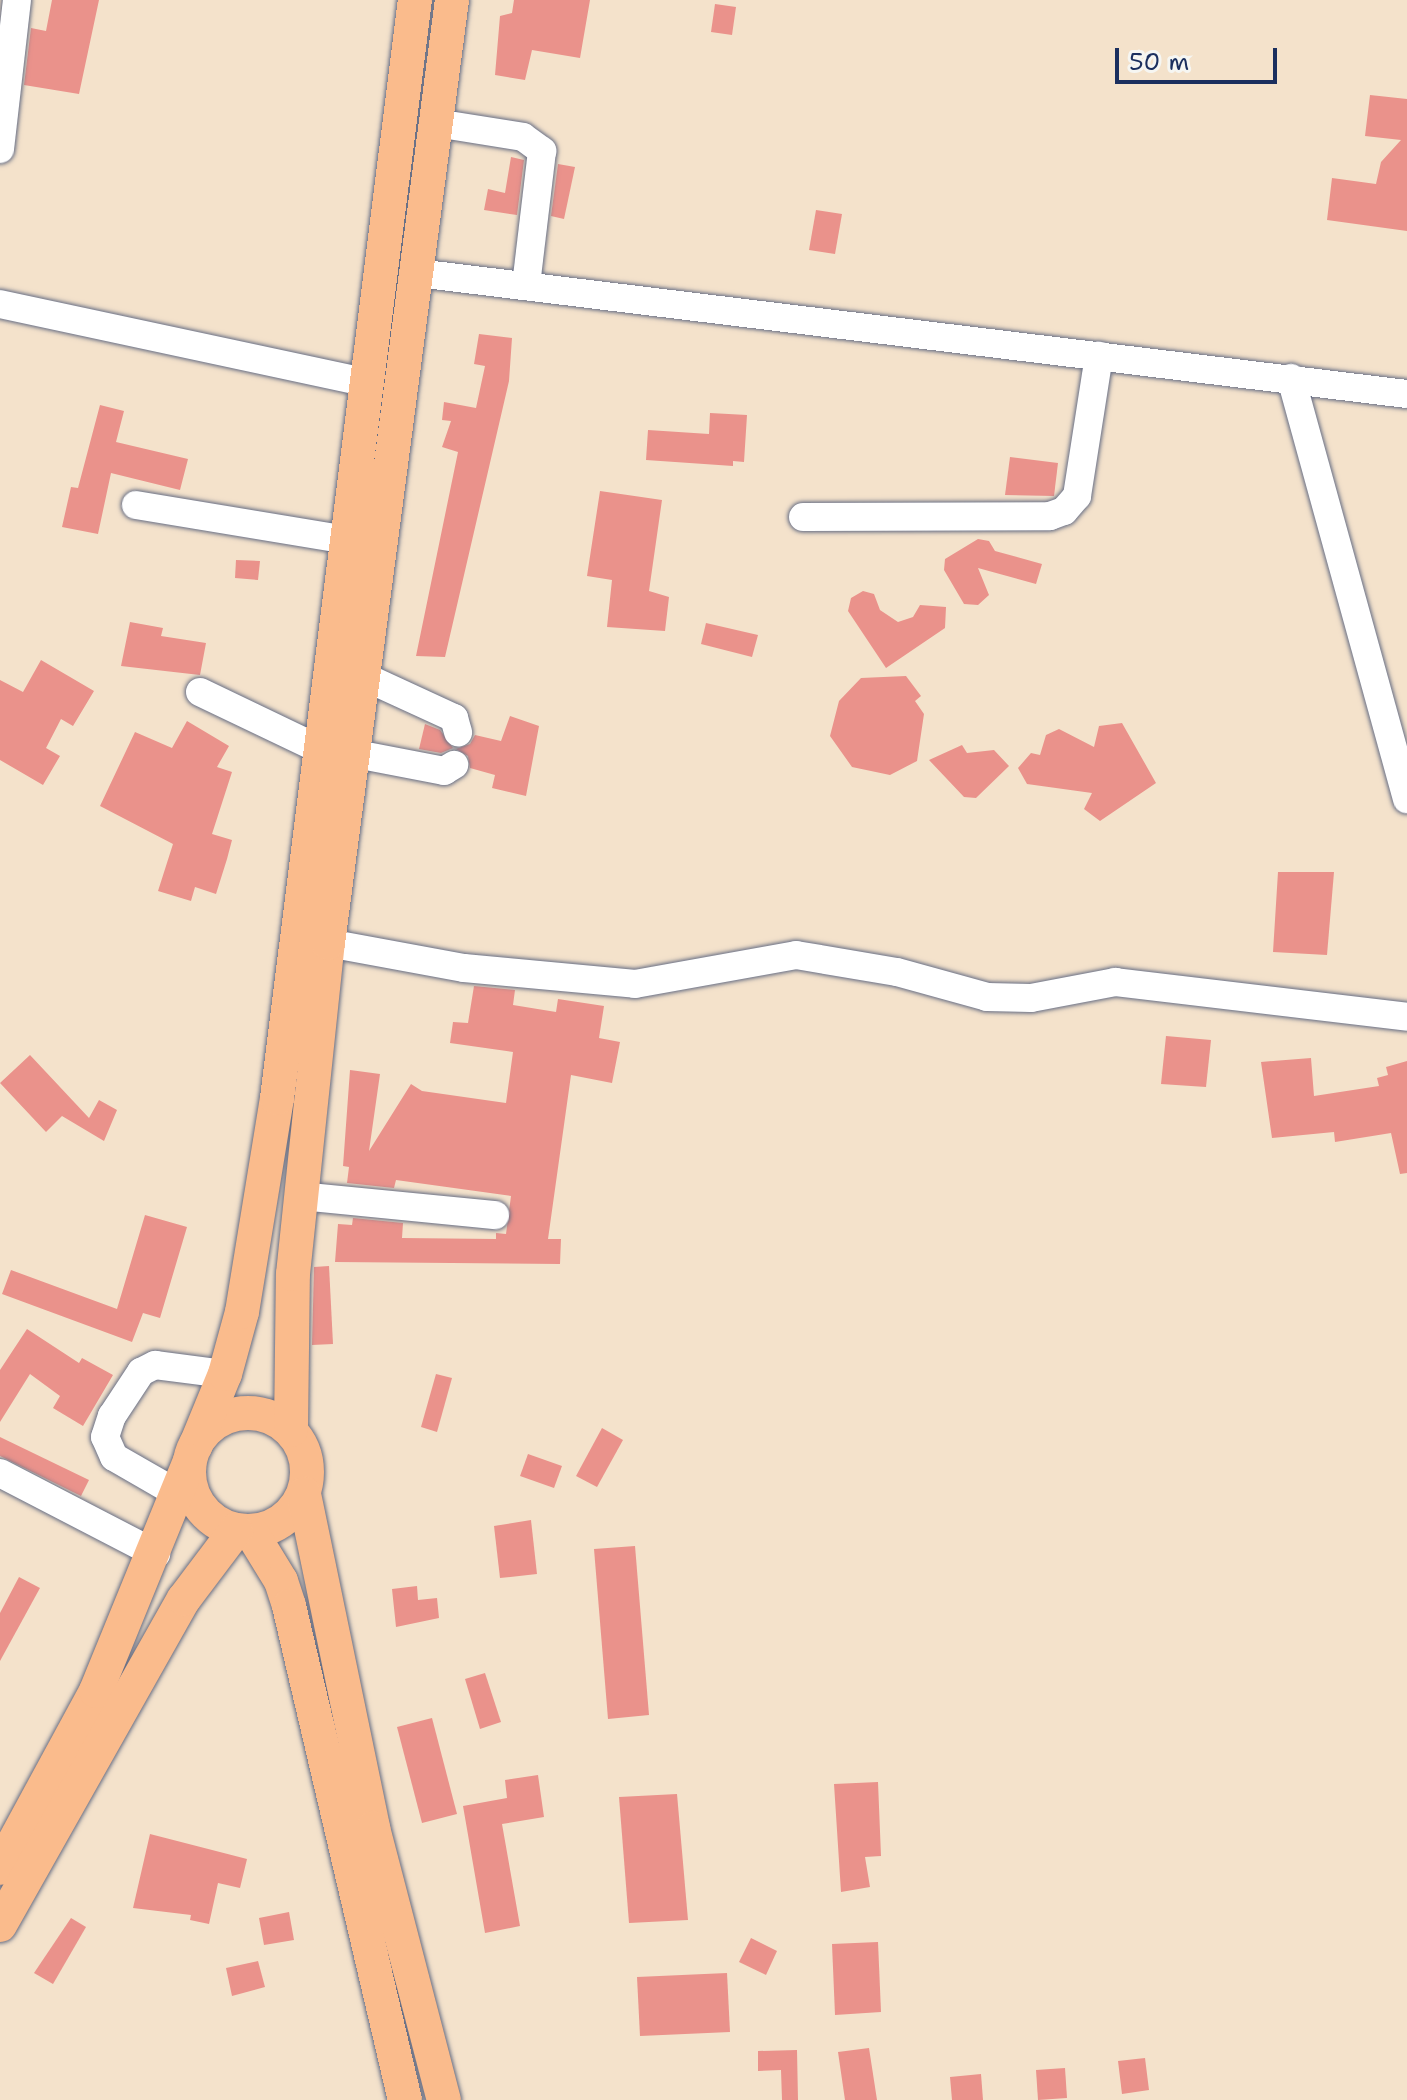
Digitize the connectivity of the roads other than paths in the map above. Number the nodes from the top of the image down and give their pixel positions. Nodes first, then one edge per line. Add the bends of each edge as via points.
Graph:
1 (17, 0) edge
2 (415, 0) edge
3 (452, 0) edge
4 (436, 123) junction
5 (0, 149) edge
6 (417, 273) junction
7 (526, 286) junction
8 (0, 304) edge
9 (1099, 356) junction
10 (1291, 378) junction
11 (367, 383) junction
12 (1407, 394) edge
13 (136, 505) dead end
14 (803, 517) dead end
15 (347, 540) junction
16 (367, 678) junction
17 (200, 692) dead end
18 (458, 732) dead end
19 (321, 750) junction
20 (356, 754) junction
21 (454, 765) dead end
22 (1407, 799) edge
23 (328, 943) junction
24 (1407, 1017) edge
25 (300, 1196) junction
26 (495, 1215) dead end
27 (225, 1374) junction
28 (291, 1430) junction
29 (192, 1454) junction
30 (0, 1473) edge
31 (304, 1494) junction
32 (180, 1495) junction
33 (243, 1531) junction
34 (156, 1554) junction
35 (0, 1868) edge
36 (0, 1925) edge
37 (405, 2100) edge
38 (444, 2100) edge

1 - 5 street
2 - 11 main road
3 - 4 main road
4 - 6 main road
4 - 7 street via 523,137 542,151
6 - 7 street
6 - 16 main road
7 - 9 street
8 - 11 street
9 - 10 street
9 - 14 street via 1077,496 1064,511 1050,516
10 - 12 street
10 - 22 street
11 - 15 main road
13 - 15 street
15 - 19 main road
16 - 18 street via 454,718
16 - 20 main road
17 - 19 street
19 - 27 main road via 277,1098 242,1312
20 - 21 street via 444,771
20 - 23 main road
23 - 24 street via 464,968 635,984 796,955 897,972 987,997 1031,998 1115,982
23 - 25 main road
25 - 26 street
25 - 28 main road
27 - 29 main road
27 - 32 street via 155,1365 141,1372 112,1416 105,1437 114,1457
28 - 29 main road via 276,1419 238,1413 221,1419
28 - 31 main road via 304,1449
29 - 32 main road
29 - 33 main road via 199,1505
30 - 34 street
31 - 33 main road via 288,1516
31 - 38 main road via 373,1828
32 - 34 main road
33 - 36 main road via 184,1599
33 - 37 main road via 281,1581 289,1606
34 - 35 main road via 61,1762

